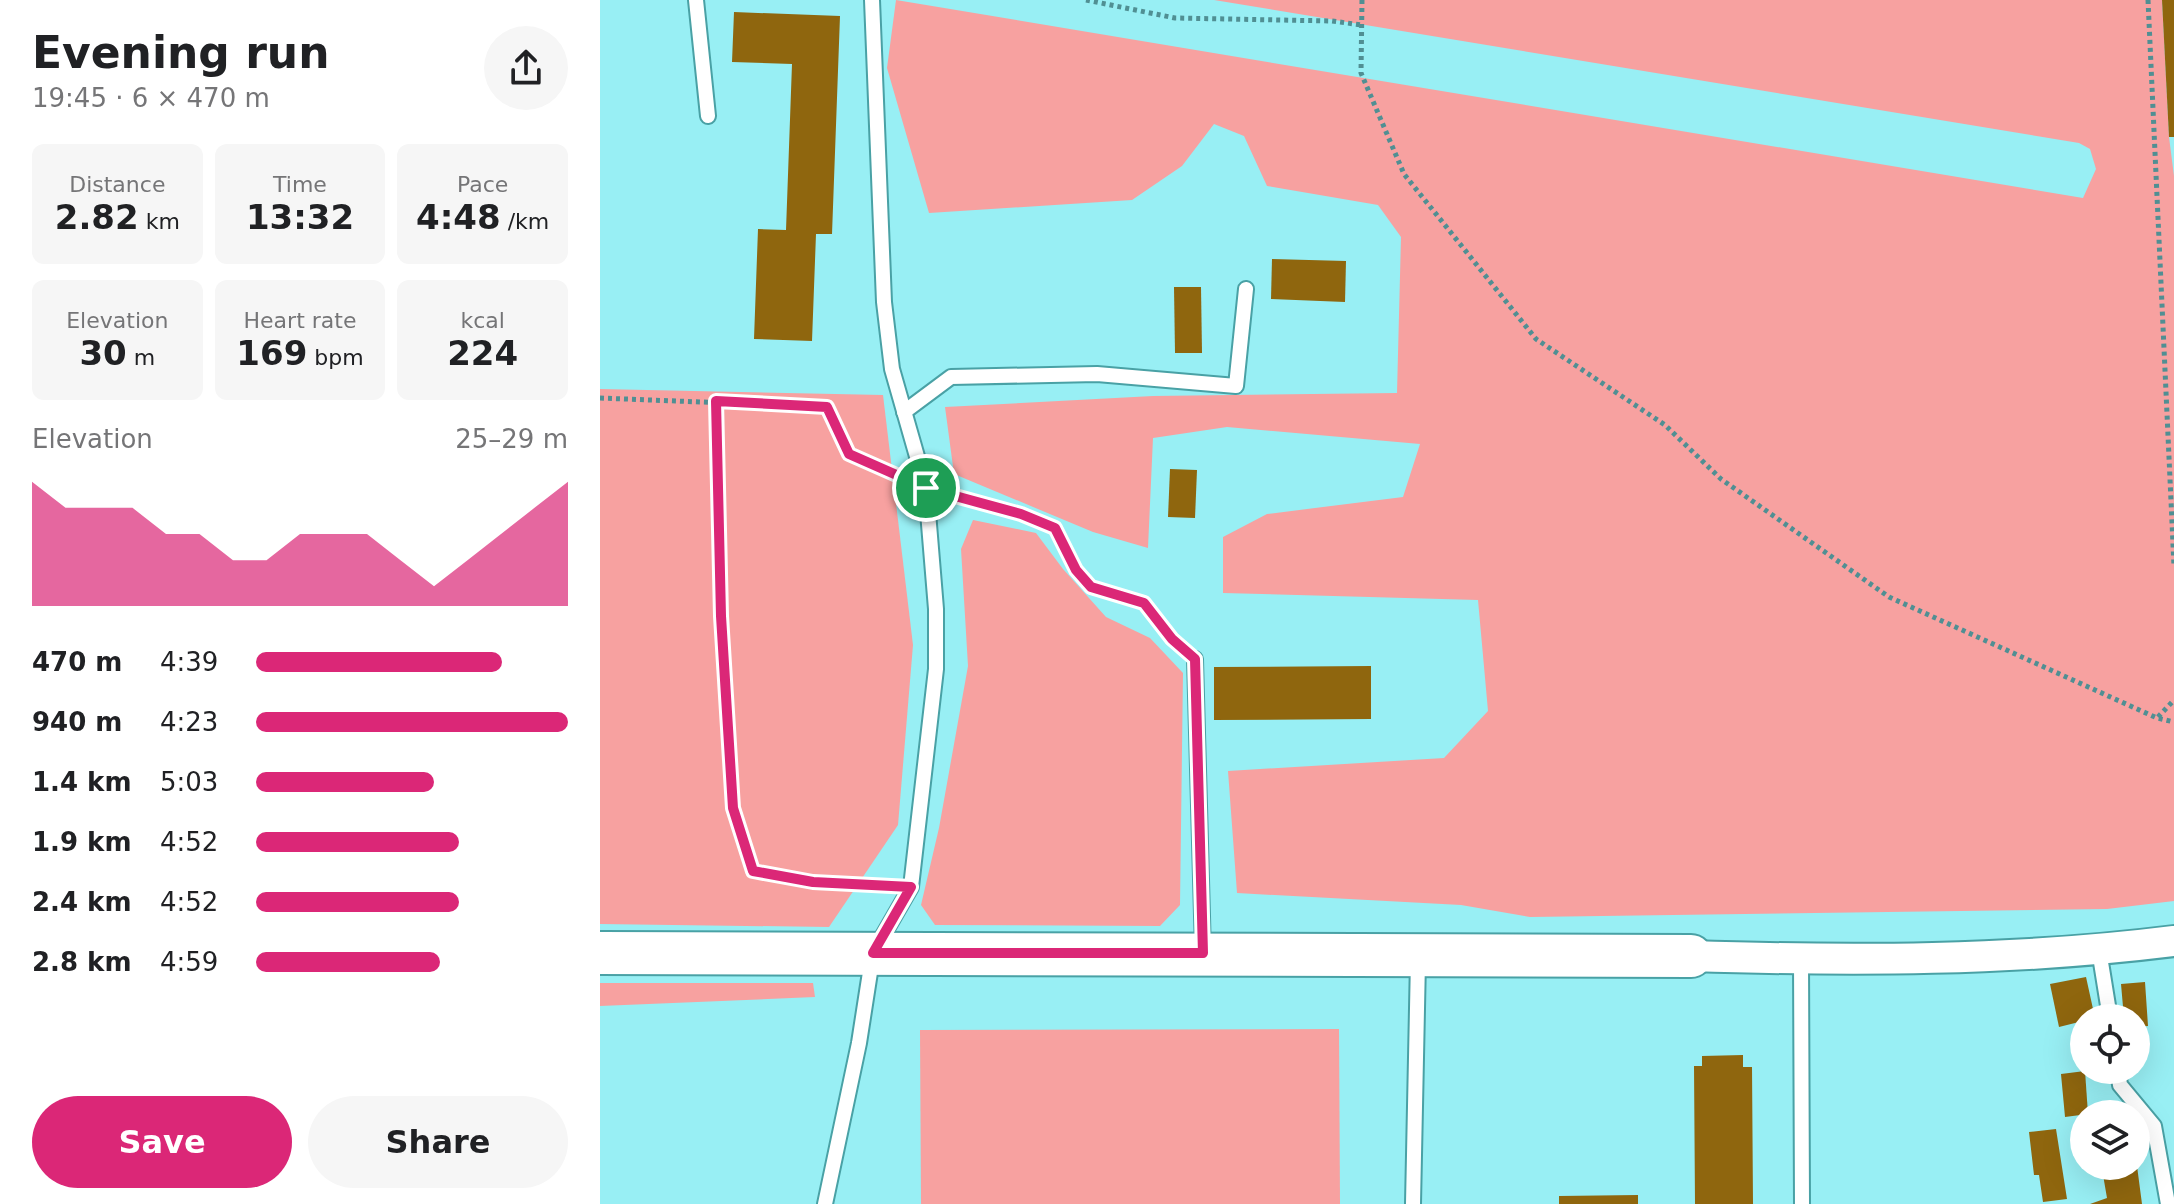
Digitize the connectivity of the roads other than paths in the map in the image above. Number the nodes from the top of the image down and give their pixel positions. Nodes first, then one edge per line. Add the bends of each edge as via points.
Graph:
1 (696, 0) edge
2 (872, 0) edge
3 (708, 116) dead end
4 (1246, 289) dead end
5 (904, 412) junction
6 (1195, 659) road end
7 (2174, 941) edge
8 (2099, 950) junction
9 (600, 953) edge
10 (873, 953) junction
11 (1203, 953) junction
12 (1418, 953) junction
13 (1691, 956) joint
14 (1801, 959) junction
15 (2108, 1004) edge
16 (2120, 1084) edge
17 (825, 1204) edge
18 (1413, 1204) edge
19 (1802, 1204) edge
20 (2168, 1204) edge

1 - 3 lane
2 - 5 lane via 884,302 892,369
4 - 5 lane via 1236,386 1097,374 951,377
5 - 10 lane via 926,488 936,669 911,887
6 - 11 lane
7 - 8 street
8 - 14 street
8 - 15 lane
9 - 10 street
10 - 11 street
10 - 17 lane
11 - 12 street
12 - 13 street
12 - 18 lane
13 - 14 street
14 - 19 lane
16 - 20 lane via 2154,1126

